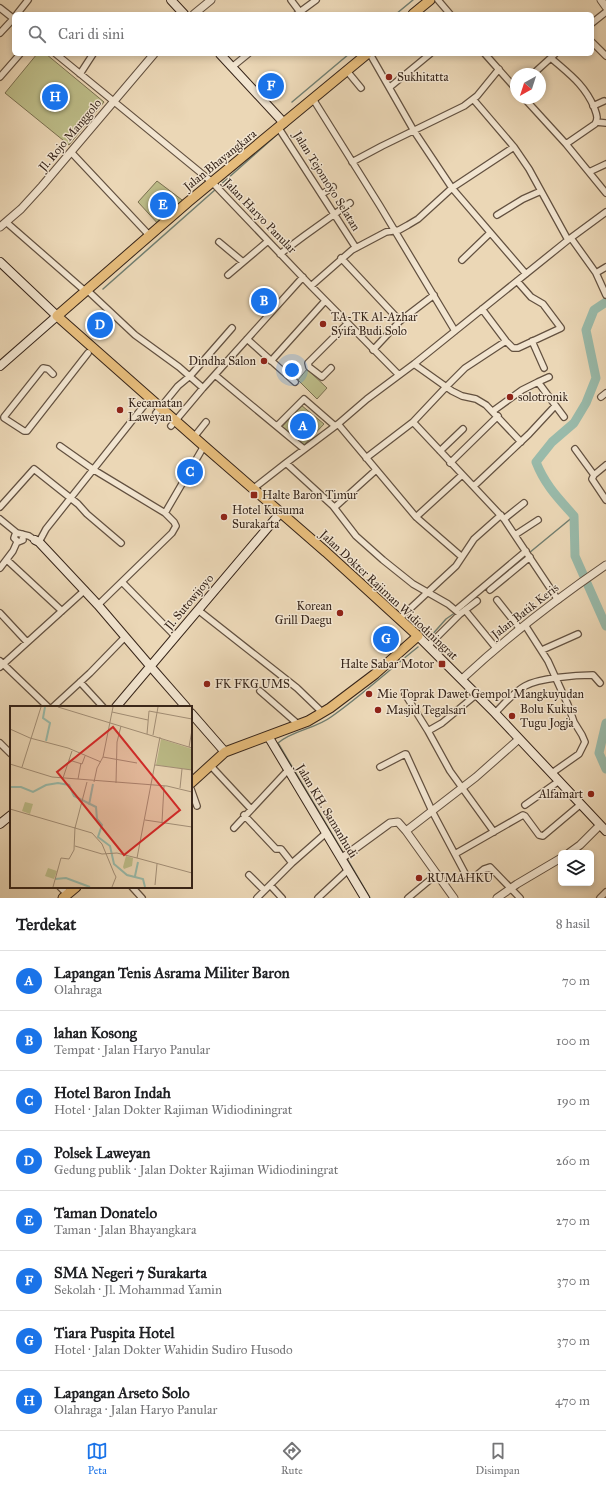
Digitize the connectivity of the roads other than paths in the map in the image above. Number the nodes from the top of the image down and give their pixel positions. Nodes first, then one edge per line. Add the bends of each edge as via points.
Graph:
1 (28, 0) edge
2 (171, 0) edge
3 (211, 0) edge
4 (292, 0) edge
5 (316, 0) edge
6 (430, 0) edge
7 (438, 0) edge
8 (601, 0) edge
9 (606, 7) edge
10 (0, 8) edge
11 (19, 12) edge
12 (182, 12) edge
13 (196, 12) edge
14 (298, 12) edge
15 (299, 12) edge
16 (415, 12) edge
17 (448, 12) edge
18 (606, 12) edge
19 (12, 15) edge
20 (12, 20) edge
21 (594, 21) edge
22 (0, 33) edge
23 (594, 44) edge
24 (18, 56) edge
25 (58, 56) edge
26 (92, 56) edge
27 (152, 56) edge
28 (222, 56) edge
29 (246, 56) edge
30 (365, 56) edge
31 (371, 56) edge
32 (422, 56) edge
33 (487, 56) edge
34 (553, 56) edge
35 (606, 56) edge
36 (232, 67) junction
37 (540, 68) edge
38 (499, 69) junction
39 (347, 71) junction
40 (80, 74) junction
41 (0, 77) edge
42 (510, 82) edge
43 (390, 87) junction
44 (361, 88) dead end
45 (313, 99) junction
46 (473, 99) junction
47 (113, 101) junction
48 (604, 101) dead end
49 (529, 104) edge
50 (594, 106) junction
51 (596, 122) junction
52 (606, 123) edge
53 (281, 128) junction
54 (414, 131) junction
55 (566, 144) junction
56 (514, 147) junction
57 (71, 152) junction
58 (352, 162) junction
59 (606, 164) edge
60 (589, 172) junction
61 (214, 184) junction
62 (333, 187) dead end
63 (452, 188) junction
64 (541, 191) junction
65 (606, 192) edge
66 (322, 194) junction
67 (350, 203) dead end
68 (606, 212) edge
69 (334, 214) junction
70 (497, 215) dead end
71 (3, 225) edge
72 (395, 230) junction
73 (490, 233) junction
74 (149, 236) junction
75 (570, 239) junction
76 (268, 241) junction
77 (219, 242) dead end
78 (356, 248) junction
79 (280, 254) junction
80 (341, 258) junction
81 (462, 260) dead end
82 (0, 262) edge
83 (243, 262) junction
84 (606, 267) edge
85 (596, 273) junction
86 (526, 274) junction
87 (228, 275) dead end
88 (302, 277) junction
89 (517, 281) junction
90 (311, 286) junction
91 (86, 291) junction
92 (434, 295) junction
93 (606, 295) edge
94 (325, 301) junction
95 (482, 309) junction
96 (57, 316) junction
97 (400, 321) junction
98 (347, 324) junction
99 (232, 328) dead end
100 (455, 331) junction
101 (247, 339) junction
102 (506, 341) junction
103 (532, 341) junction
104 (373, 350) junction
105 (88, 353) dead end
106 (271, 361) junction
107 (2, 362) edge
108 (414, 364) junction
109 (332, 368) dead end
110 (544, 368) dead end
111 (53, 374) dead end
112 (215, 375) junction
113 (399, 375) junction
114 (190, 376) junction
115 (548, 376) dead end
116 (295, 382) dead end
117 (538, 382) junction
118 (446, 387) junction
119 (203, 388) junction
120 (606, 393) edge
121 (601, 397) dead end
122 (150, 398) junction
123 (555, 406) junction
124 (158, 410) junction
125 (493, 411) junction
126 (498, 416) junction
127 (564, 417) dead end
128 (206, 422) dead end
129 (413, 422) junction
130 (173, 423) junction
131 (337, 425) junction
132 (277, 426) junction
133 (462, 429) dead end
134 (194, 437) junction
135 (521, 442) junction
136 (60, 446) dead end
137 (204, 446) junction
138 (304, 449) junction
139 (575, 449) dead end
140 (440, 452) junction
141 (366, 458) junction
142 (286, 462) junction
143 (450, 463) junction
144 (606, 465) edge
145 (94, 470) junction
146 (376, 470) junction
147 (462, 475) junction
148 (594, 475) junction
149 (474, 486) junction
150 (254, 488) junction
151 (605, 496) edge
152 (71, 498) junction
153 (524, 503) dead end
154 (0, 507) edge
155 (335, 507) junction
156 (281, 512) junction
157 (165, 513) junction
158 (416, 517) junction
159 (503, 517) junction
160 (538, 520) dead end
161 (2, 521) edge
162 (515, 535) junction
163 (19, 537) junction
164 (37, 541) junction
165 (122, 543) dead end
166 (528, 554) junction
167 (462, 557) junction
168 (7, 560) junction
169 (606, 565) edge
170 (0, 568) edge
171 (122, 582) junction
172 (85, 590) junction
173 (490, 590) dead end
174 (427, 592) junction
175 (497, 600) dead end
176 (558, 600) junction
177 (477, 601) dead end
178 (98, 604) junction
179 (62, 610) junction
180 (198, 610) junction
181 (459, 612) junction
182 (0, 613) edge
183 (400, 618) junction
184 (522, 627) junction
185 (578, 634) dead end
186 (418, 636) junction
187 (125, 637) junction
188 (176, 637) junction
189 (27, 642) junction
190 (428, 646) junction
191 (496, 648) junction
192 (542, 650) junction
193 (1, 664) edge
194 (151, 668) junction
195 (556, 678) junction
196 (462, 679) junction
197 (80, 682) junction
198 (600, 683) dead end
199 (260, 691) dead end
200 (405, 694) dead end
201 (477, 694) junction
202 (47, 706) edge
203 (54, 706) edge
204 (102, 706) edge
205 (117, 706) edge
206 (185, 706) edge
207 (323, 713) junction
208 (495, 713) junction
209 (192, 714) edge
210 (299, 725) junction
211 (428, 732) junction
212 (268, 736) junction
213 (519, 740) junction
214 (0, 743) edge
215 (225, 752) junction
216 (10, 753) edge
217 (210, 765) junction
218 (380, 767) dead end
219 (288, 770) junction
220 (552, 773) junction
221 (559, 781) junction
222 (192, 782) edge
223 (462, 787) junction
224 (192, 792) edge
225 (581, 804) junction
226 (525, 805) dead end
227 (197, 806) dead end
228 (251, 809) junction
229 (432, 811) junction
230 (244, 815) junction
231 (10, 816) edge
232 (0, 824) edge
233 (234, 828) dead end
234 (603, 828) edge
235 (406, 831) junction
236 (494, 832) junction
237 (326, 833) junction
238 (574, 850) edge
239 (454, 854) junction
240 (342, 857) junction
241 (558, 860) edge
242 (292, 863) junction
243 (348, 870) junction
244 (437, 874) junction
245 (249, 875) dead end
246 (270, 885) junction
247 (75, 888) edge
248 (133, 888) edge
249 (511, 888) junction
250 (264, 890) junction
251 (606, 892) edge
252 (65, 896) edge
253 (142, 898) edge
254 (257, 898) edge
255 (282, 898) edge
256 (318, 898) edge
257 (365, 898) edge
258 (408, 898) edge
259 (454, 898) edge
260 (498, 898) edge
261 (520, 898) edge
262 (600, 898) edge

1 - 11 street
2 - 12 main road
3 - 13 street
4 - 14 street
5 - 15 street
6 - 16 main road
7 - 17 street
8 - 9 street
10 - 19 street
18 - 21 street
20 - 22 street
23 - 35 street
24 - 41 street
25 - 40 street, Jalan Haryo Panular
26 - 40 street
27 - 47 street, Jl. Rojo Manggolo
28 - 36 main road
29 - 36 street
30 - 39 main road, Jalan Bhayangkara
31 - 43 street
32 - 43 street
33 - 38 street
34 - 37 street
34 - 50 street via 589,95
36 - 53 main road
38 - 42 street
38 - 46 street
39 - 44 street
39 - 45 main road, Jalan Bhayangkara
40 - 47 street, Jalan Haryo Panular
43 - 54 street
45 - 53 main road, Jalan Bhayangkara
45 - 58 street
46 - 54 street
46 - 56 street
47 - 57 street, Jl. Rojo Manggolo
47 - 61 street, Jalan Haryo Panular
48 - 50 street
49 - 55 street
50 - 51 street via 598,117
51 - 52 street
51 - 55 street
53 - 61 main road, Jalan Bhayangkara
53 - 66 street, Jalan Tejomoyo Selatan
54 - 58 street
54 - 63 street
55 - 60 street
56 - 63 street
56 - 64 street
57 - 71 street, Jl. Rojo Manggolo via 35,194
57 - 74 street
58 - 72 street
59 - 60 street
60 - 65 street
61 - 74 main road, Jalan Bhayangkara
61 - 76 street, Jalan Haryo Panular
62 - 66 street
63 - 72 street via 418,219 404,228
63 - 73 street
64 - 70 street
64 - 75 street
66 - 69 street, Jalan Tejomoyo Selatan
67 - 69 street
68 - 75 street
69 - 78 street, Jalan Tejomoyo Selatan
69 - 79 street
71 - 91 street
72 - 78 street
72 - 92 street
73 - 81 street
73 - 86 street
74 - 91 main road, Jalan Bhayangkara
75 - 85 street
75 - 86 street
76 - 79 street, Jalan Haryo Panular
76 - 83 street
77 - 83 street
78 - 80 street
79 - 88 street, Jalan Haryo Panular
80 - 90 street
80 - 97 street
82 - 96 main road, Jalan Dokter Rajiman Widiodiningrat
83 - 87 street
84 - 85 street
85 - 93 street
86 - 89 street
88 - 90 street, Jalan Haryo Panular
88 - 101 street
89 - 95 street
89 - 103 street via 531,297 542,302 561,327
90 - 94 street, Jalan Haryo Panular
91 - 96 main road, Jalan Bhayangkara
91 - 114 street via 142,341
92 - 97 street
92 - 100 street
94 - 98 street, Jalan Haryo Panular
94 - 106 street
95 - 100 street
95 - 102 street
96 - 107 main road, Jalan Bhayangkara
96 - 122 main road, Jalan Dokter Rajiman Widiodiningrat
97 - 104 street
98 - 104 street, Jalan Haryo Panular
98 - 109 street via 308,363 322,377
99 - 114 street
100 - 108 street
101 - 106 street
101 - 112 street
102 - 103 street via 516,349
102 - 118 street via 472,362
103 - 110 street
104 - 113 street, Jalan Haryo Panular
105 - 111 street via 27,431 4,418 43,368
106 - 116 street
108 - 113 street
108 - 118 street
112 - 119 street
112 - 132 street
113 - 131 street
114 - 119 street
114 - 124 street
115 - 117 street
117 - 123 street
117 - 125 street
118 - 125 street via 457,394 481,401
118 - 129 street
119 - 130 street
120 - 121 street
122 - 124 main road, Jalan Dokter Rajiman Widiodiningrat
122 - 145 street
123 - 127 street
123 - 135 street
124 - 130 main road, Jalan Dokter Rajiman Widiodiningrat
125 - 126 street
126 - 135 street
126 - 143 street
128 - 134 street
129 - 140 street
129 - 141 street
130 - 134 main road, Jalan Dokter Rajiman Widiodiningrat
131 - 132 street via 304,399
131 - 138 street
131 - 141 street
132 - 138 street
133 - 140 street
134 - 137 main road, Jalan Dokter Rajiman Widiodiningrat
135 - 149 street
136 - 145 street
137 - 150 main road, Jalan Dokter Rajiman Widiodiningrat
137 - 157 street
138 - 142 street
139 - 148 street
140 - 143 street
141 - 146 street
142 - 150 street
142 - 155 street
143 - 147 street
144 - 148 street
145 - 152 street
145 - 157 street
146 - 155 street
146 - 158 street
147 - 149 street
147 - 158 street
148 - 151 street via 592,481
149 - 159 street
150 - 156 main road, Jalan Dokter Rajiman Widiodiningrat
152 - 154 street via 34,469
152 - 164 street
152 - 165 street
153 - 159 street
155 - 174 street via 356,536 404,578
156 - 180 main road, Jl. Sutowijoyo
156 - 183 main road, Jalan Dokter Rajiman Widiodiningrat
157 - 171 street via 176,526
158 - 167 street
159 - 162 street
159 - 167 street via 474,539
160 - 162 street
161 - 163 street
162 - 166 street
163 - 164 street via 29,536
163 - 168 street
164 - 172 main road
166 - 173 street
166 - 176 street
166 - 181 street
167 - 174 street via 446,576
168 - 170 street
168 - 179 street
169 - 176 street, Jalan Batik Keris
171 - 178 street
171 - 188 street
172 - 178 main road
172 - 179 street
174 - 181 street
174 - 183 street
175 - 184 street
176 - 184 street, Jalan Batik Keris
177 - 181 street
178 - 187 main road
179 - 189 street
180 - 188 main road, Jl. Sutowijoyo
180 - 207 street via 297,688
181 - 190 street
181 - 191 street
182 - 189 street
183 - 186 main road, Jalan Dokter Rajiman Widiodiningrat
184 - 191 street, Jalan Batik Keris
184 - 192 street
185 - 192 street
186 - 190 main road, Jalan Dokter Rajiman Widiodiningrat
186 - 207 main road via 375,674
187 - 194 main road
187 - 197 street
188 - 194 main road, Jl. Sutowijoyo
189 - 193 street
190 - 196 main road, Jalan Dokter Rajiman Widiodiningrat
191 - 196 street, Jalan Batik Keris
192 - 195 street
193 - 202 street
194 - 205 main road, Jl. Sutowijoyo
194 - 206 main road
195 - 198 street via 593,675
195 - 208 street via 526,686
195 - 220 street via 585,742 579,754
196 - 201 main road, Jalan Dokter Rajiman Widiodiningrat
197 - 203 street
197 - 204 street
199 - 210 street
200 - 211 street
201 - 208 main road, Jalan Dokter Rajiman Widiodiningrat
201 - 211 street
207 - 210 main road
208 - 213 main road, Jalan Dokter Rajiman Widiodiningrat
209 - 215 main road
210 - 212 main road
211 - 223 street
212 - 215 main road
212 - 219 main road, Jalan KH. Samanhudi
213 - 220 main road, Jalan Dokter Rajiman Widiodiningrat
213 - 223 street
214 - 216 street
215 - 217 main road
217 - 222 main road
217 - 228 street
218 - 229 street via 406,754
219 - 228 street
219 - 237 main road, Jalan KH. Samanhudi
220 - 221 main road, Jalan Dokter Rajiman Widiodiningrat
221 - 225 main road, Jalan Dokter Rajiman Widiodiningrat
221 - 226 street
223 - 229 street
223 - 236 street
224 - 227 street
225 - 234 main road, Jalan Dokter Rajiman Widiodiningrat
225 - 236 street via 543,836 539,835 524,815
228 - 230 street
229 - 235 street
229 - 239 street
230 - 233 street
230 - 242 street via 276,849 281,849
231 - 232 main road
234 - 238 street
235 - 240 street via 400,823 392,822
235 - 244 street
236 - 239 street
237 - 240 main road, Jalan KH. Samanhudi
237 - 242 street
239 - 249 street via 469,878 472,879 490,867
240 - 243 main road, Jalan KH. Samanhudi
241 - 249 street
242 - 246 street
243 - 256 street
243 - 257 main road, Jalan KH. Samanhudi
244 - 258 street
244 - 259 street
245 - 250 street
246 - 250 street
246 - 255 street
247 - 252 main road
248 - 253 street
249 - 260 street
249 - 261 street
250 - 254 street
251 - 262 street

